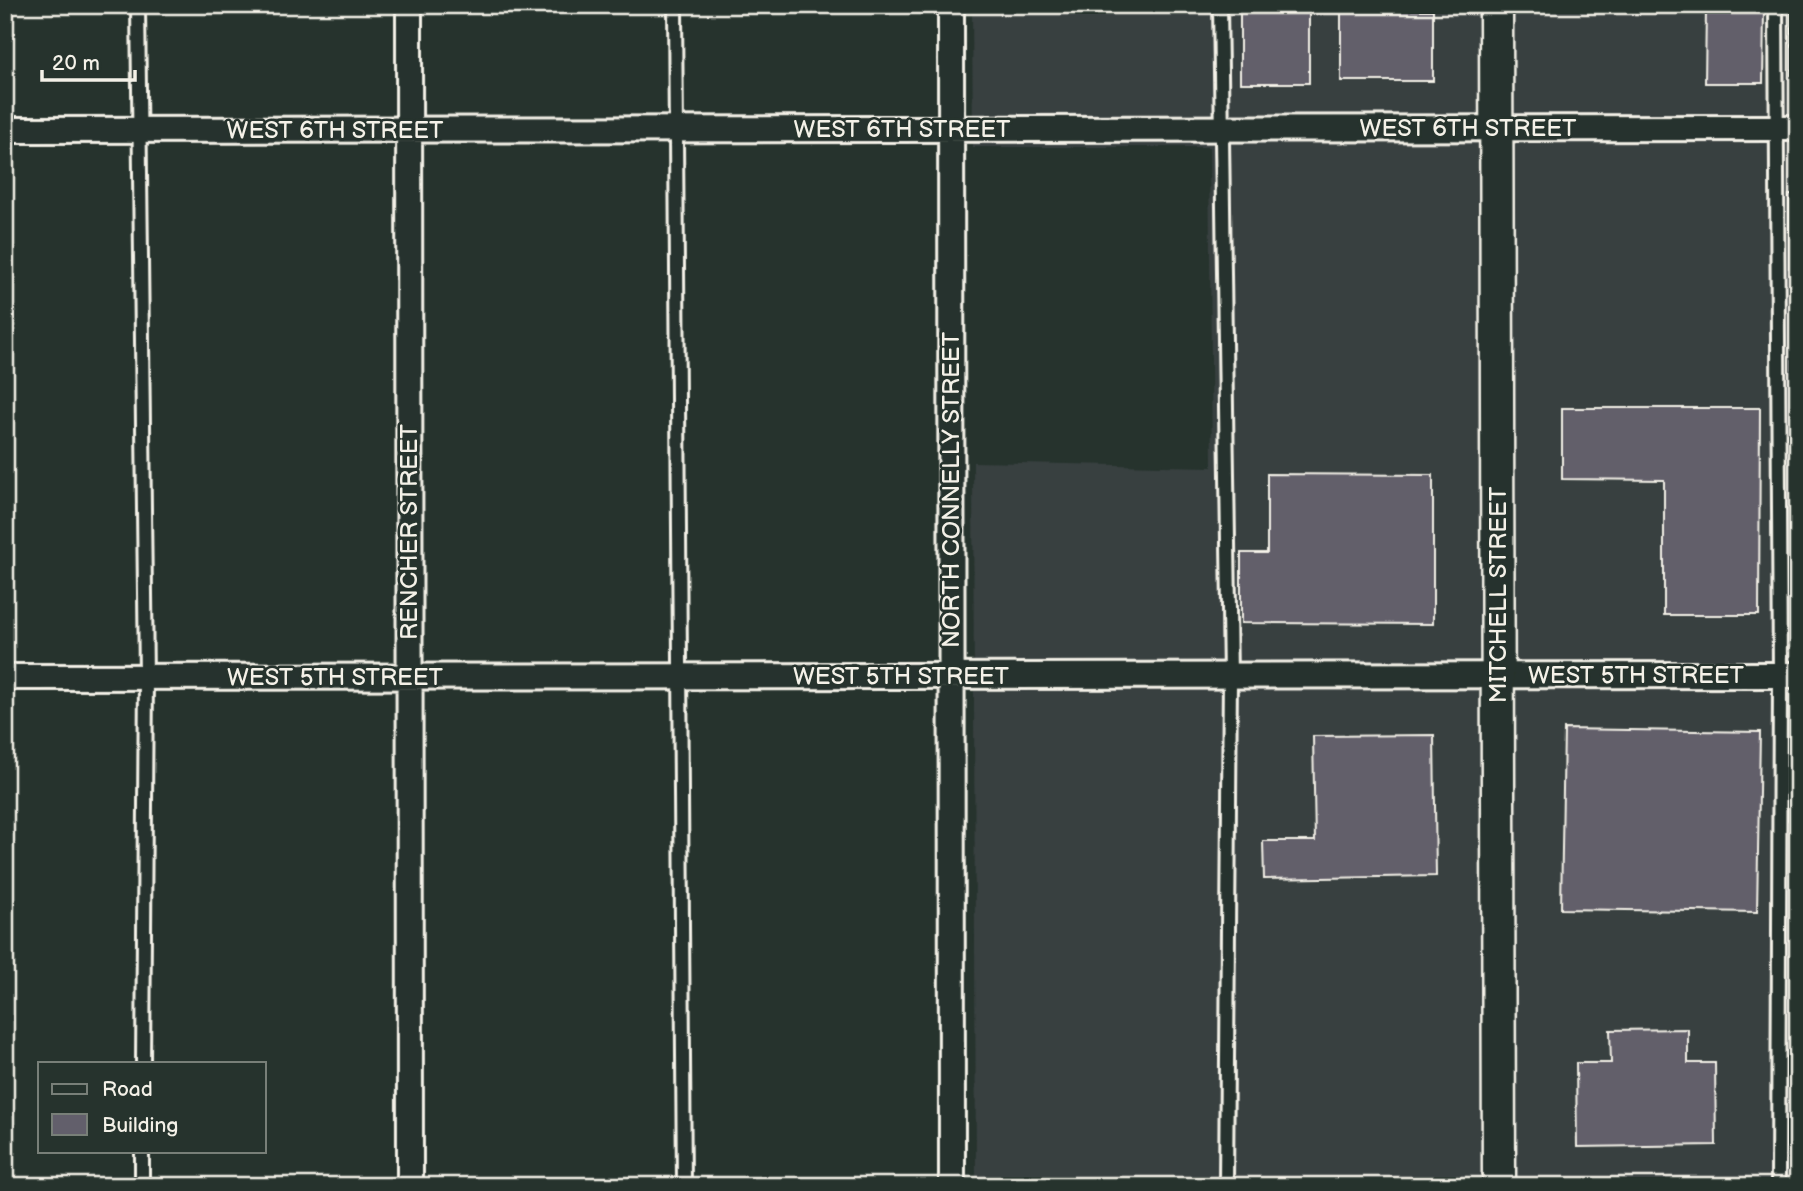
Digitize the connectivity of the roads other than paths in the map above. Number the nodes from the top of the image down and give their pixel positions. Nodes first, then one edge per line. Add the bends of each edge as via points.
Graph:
1 (138, 5) edge
2 (409, 5) edge
3 (675, 5) edge
4 (951, 5) edge
5 (1220, 5) edge
6 (1496, 5) edge
7 (1776, 5) edge
8 (1787, 127) edge
9 (1221, 128) junction
10 (1497, 128) junction
11 (675, 129) junction
12 (950, 129) junction
13 (5, 130) edge
14 (139, 130) junction
15 (408, 130) junction
16 (1498, 675) junction
17 (1789, 675) edge
18 (678, 676) junction
19 (951, 676) junction
20 (1230, 676) junction
21 (5, 677) edge
22 (146, 677) junction
23 (409, 677) junction
24 (143, 1062) edge
25 (142, 1152) edge
26 (142, 1186) edge
27 (410, 1186) edge
28 (684, 1186) edge
29 (952, 1186) edge
30 (1226, 1186) edge
31 (1499, 1186) edge
32 (1778, 1186) edge

1 - 14 lane
2 - 15 street, RENCHER STREET
3 - 11 lane
4 - 12 street, NORTH CONNELLY STREET
5 - 9 lane
6 - 10 street, MITCHELL STREET
7 - 8 lane
8 - 10 street, WEST 6TH STREET
8 - 17 lane
9 - 10 street, WEST 6TH STREET
9 - 12 street, WEST 6TH STREET
9 - 20 lane
10 - 16 street, MITCHELL STREET
11 - 12 street, WEST 6TH STREET
11 - 15 street, WEST 6TH STREET
11 - 18 lane
12 - 19 street, NORTH CONNELLY STREET
13 - 14 street, WEST 6TH STREET
14 - 15 street, WEST 6TH STREET
14 - 22 lane
15 - 23 street, RENCHER STREET
16 - 17 street, WEST 5TH STREET
16 - 20 street, WEST 5TH STREET
16 - 31 street, MITCHELL STREET
17 - 32 lane
18 - 19 street, WEST 5TH STREET
18 - 23 street, WEST 5TH STREET
18 - 28 lane
19 - 20 street, WEST 5TH STREET
19 - 29 street, NORTH CONNELLY STREET
20 - 30 lane
21 - 22 street, WEST 5TH STREET
22 - 23 street, WEST 5TH STREET
22 - 24 lane
23 - 27 street, RENCHER STREET
25 - 26 lane

